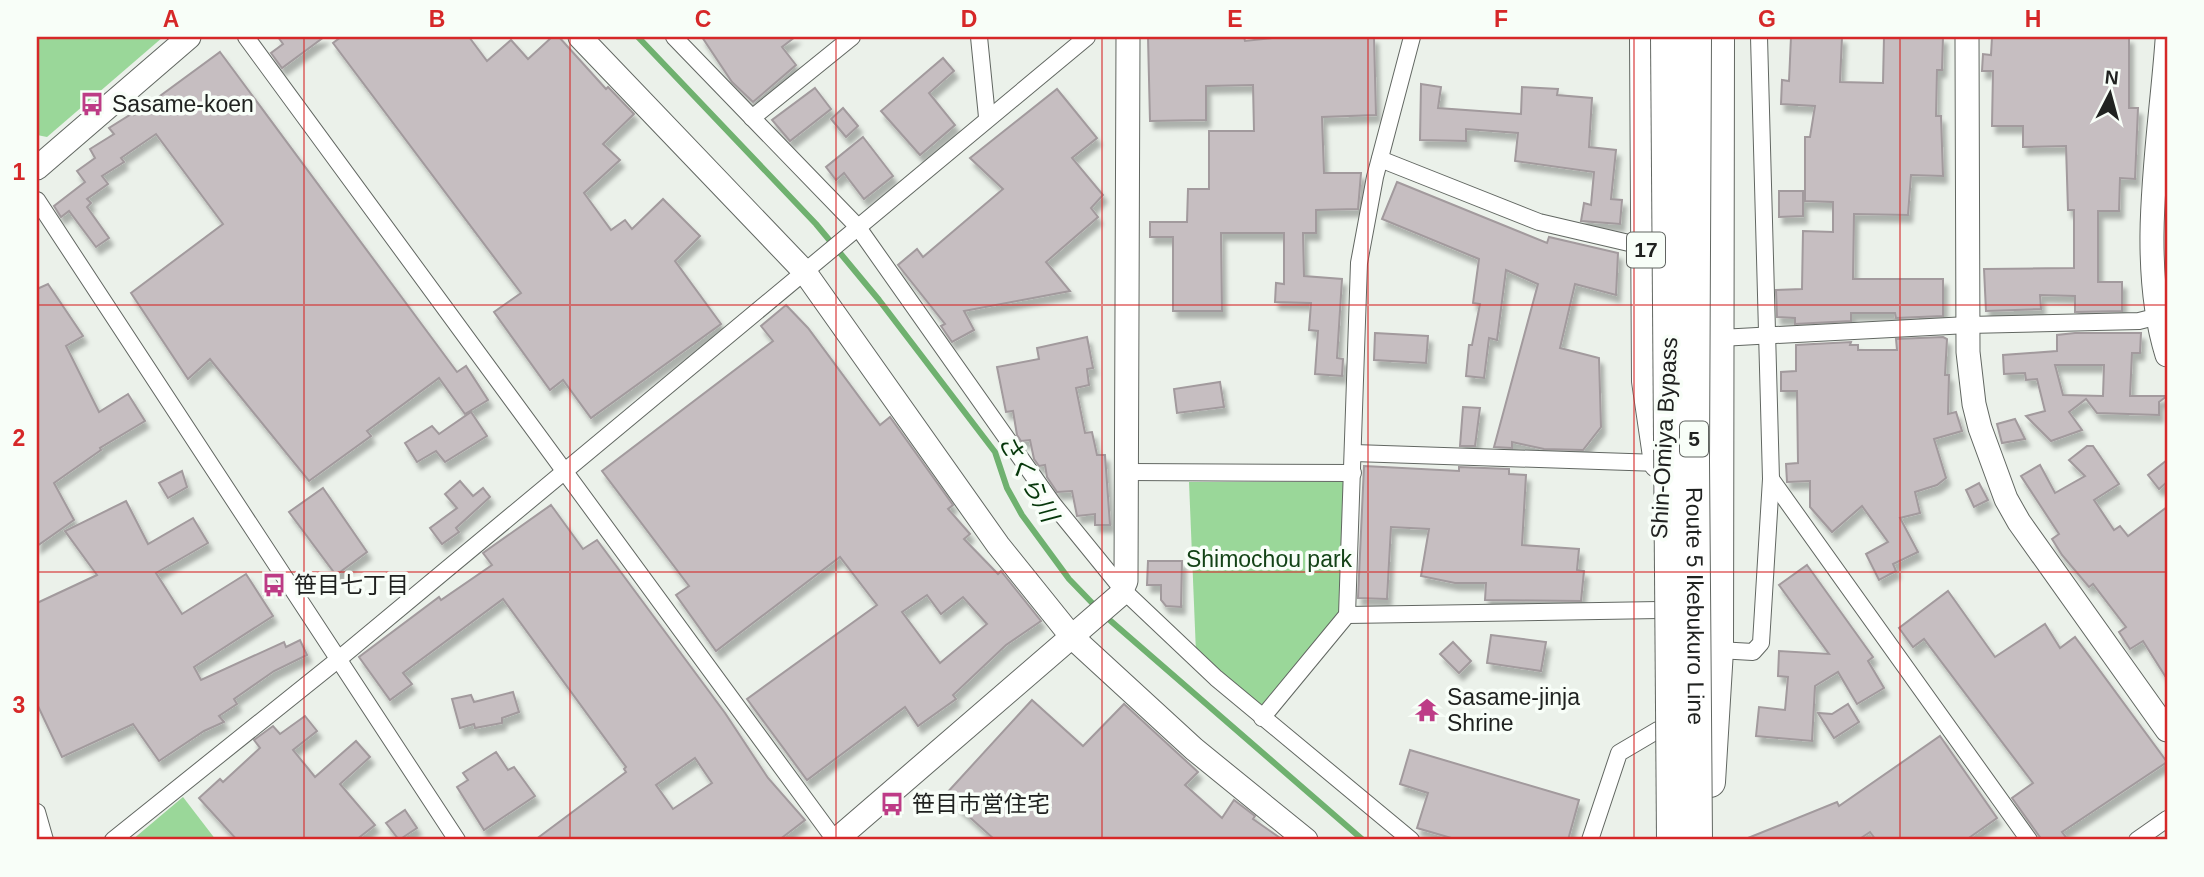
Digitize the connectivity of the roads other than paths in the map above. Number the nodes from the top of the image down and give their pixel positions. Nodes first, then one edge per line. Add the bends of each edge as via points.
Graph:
1 (189, 37) edge
2 (246, 37) edge
3 (580, 37) edge
4 (674, 37) edge
5 (852, 37) edge
6 (979, 37) edge
7 (1087, 37) edge
8 (1128, 37) edge
9 (1412, 37) edge
10 (1645, 37) edge
11 (1666, 37) edge
12 (1676, 37) edge
13 (1686, 37) edge
14 (1696, 37) edge
15 (1719, 37) edge
16 (1759, 37) edge
17 (1967, 37) edge
18 (2167, 41) edge
19 (987, 117) junction
20 (752, 118) junction
21 (1380, 159) junction
22 (37, 168) edge
23 (37, 200) edge
24 (857, 226) junction
25 (1646, 247) junction
26 (804, 271) junction
27 (2162, 315) edge
28 (1968, 325) junction
29 (1767, 336) junction
30 (1720, 338) junction
31 (2167, 355) edge
32 (1354, 453) junction
33 (1659, 463) junction
34 (565, 470) junction
35 (1129, 472) junction
36 (1353, 473) junction
37 (1770, 479) junction
38 (1121, 592) junction
39 (1658, 610) junction
40 (1347, 615) junction
41 (1078, 631) junction
42 (1718, 650) junction
43 (340, 658) junction
44 (1262, 718) junction
45 (1658, 730) junction
46 (2167, 730) edge
47 (1710, 782) junction
48 (37, 812) edge
49 (2167, 819) edge
50 (46, 840) edge
51 (113, 840) edge
52 (457, 840) edge
53 (836, 840) edge
54 (1306, 840) edge
55 (1411, 840) edge
56 (1590, 840) edge
57 (1658, 840) edge
58 (1672, 840) edge
59 (1697, 840) edge
60 (1711, 840) edge
61 (2029, 840) edge
62 (2137, 840) edge

1 - 22 street
2 - 34 street
3 - 26 street
4 - 20 street
5 - 20 street
6 - 19 street
7 - 19 street
8 - 35 street
9 - 21 street
10 - 25 highway, 17
11 - 58 highway, Route 5 Ikebukuro Line / 5, bridge
12 - 33 highway, Shin-Omiya Bypass / 17 via 1672,301
13 - 47 highway, Shin-Omiya Bypass / 17
14 - 59 highway, Route 5 Ikebukuro Line / 5, bridge
15 - 30 highway, 17
16 - 29 street
17 - 28 street
18 - 27 street via 2152,246
19 - 24 street
20 - 24 street
21 - 25 street via 1539,222
21 - 32 street via 1359,263
23 - 43 street
24 - 26 street
24 - 38 street via 1053,504
25 - 33 highway, 17 via 1647,381
26 - 34 street
26 - 41 street via 998,545
27 - 28 street via 2139,321
27 - 31 street
28 - 29 street
28 - 46 street via 1974,404 2006,499
29 - 30 street
29 - 37 street
30 - 42 highway, 17
32 - 33 street
32 - 36 street
33 - 39 highway, Shin-Omiya Bypass / 17
34 - 43 street
34 - 53 street
35 - 36 street
35 - 38 street via 1128,569
36 - 40 street
37 - 42 street via 1761,643 1754,652
37 - 61 street
38 - 41 street
38 - 44 street
39 - 40 street
39 - 45 highway, Shin-Omiya Bypass / 17
40 - 44 street
41 - 53 street
41 - 54 street via 1194,749
42 - 47 highway, 17
43 - 51 street
43 - 52 street
44 - 55 street
45 - 56 street via 1619,753
45 - 57 highway, Shin-Omiya Bypass / 17
47 - 60 highway, Shin-Omiya Bypass / 17
48 - 50 street
49 - 62 street

